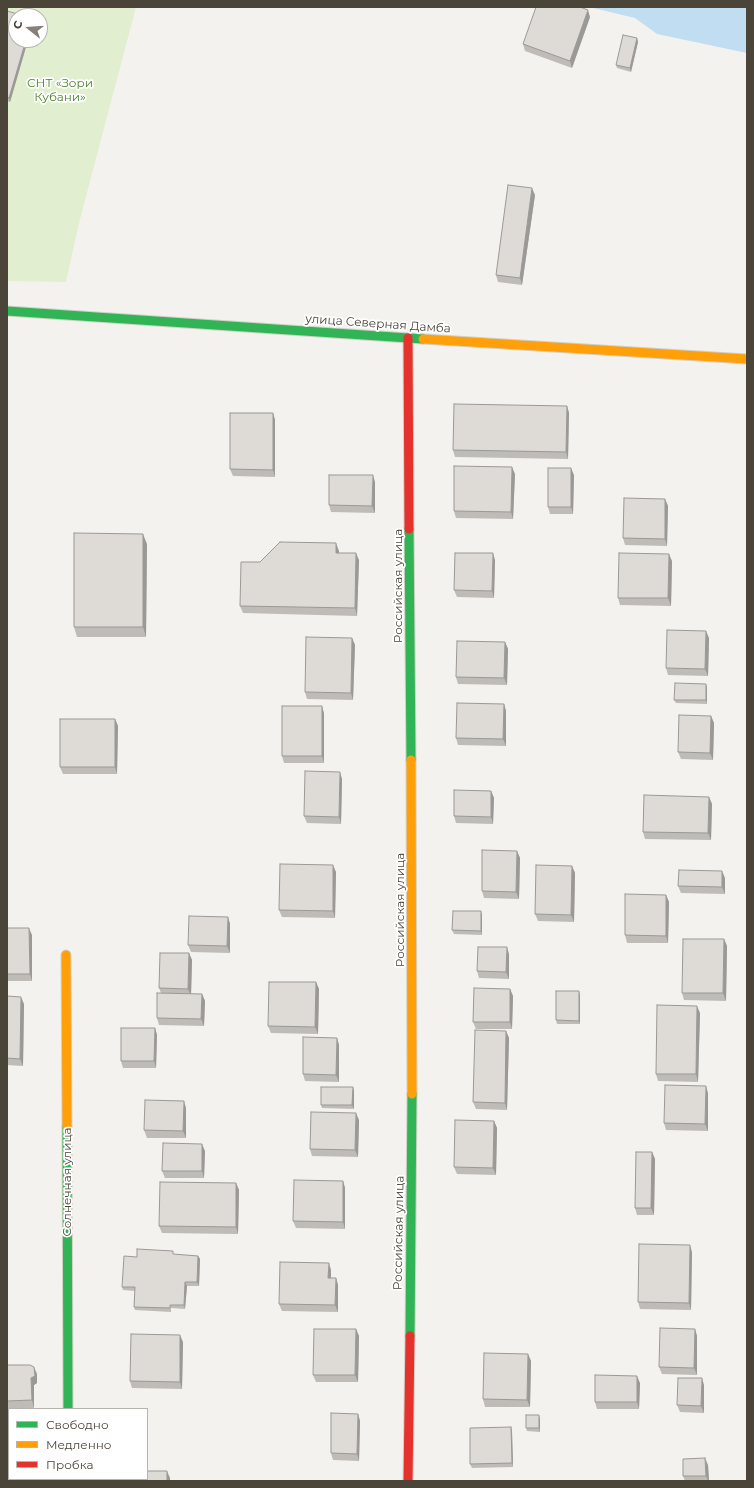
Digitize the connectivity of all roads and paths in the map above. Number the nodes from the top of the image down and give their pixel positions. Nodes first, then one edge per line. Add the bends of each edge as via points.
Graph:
1 (7, 311) edge
2 (408, 338) junction
3 (747, 359) edge
4 (66, 955) dead end
5 (68, 1408) edge
6 (408, 1481) edge

1 - 2 street, улица Северная Дамба
2 - 3 street, улица Северная Дамба
2 - 6 street, Российская улица via 413,1028
4 - 5 street, Солнечная улица

